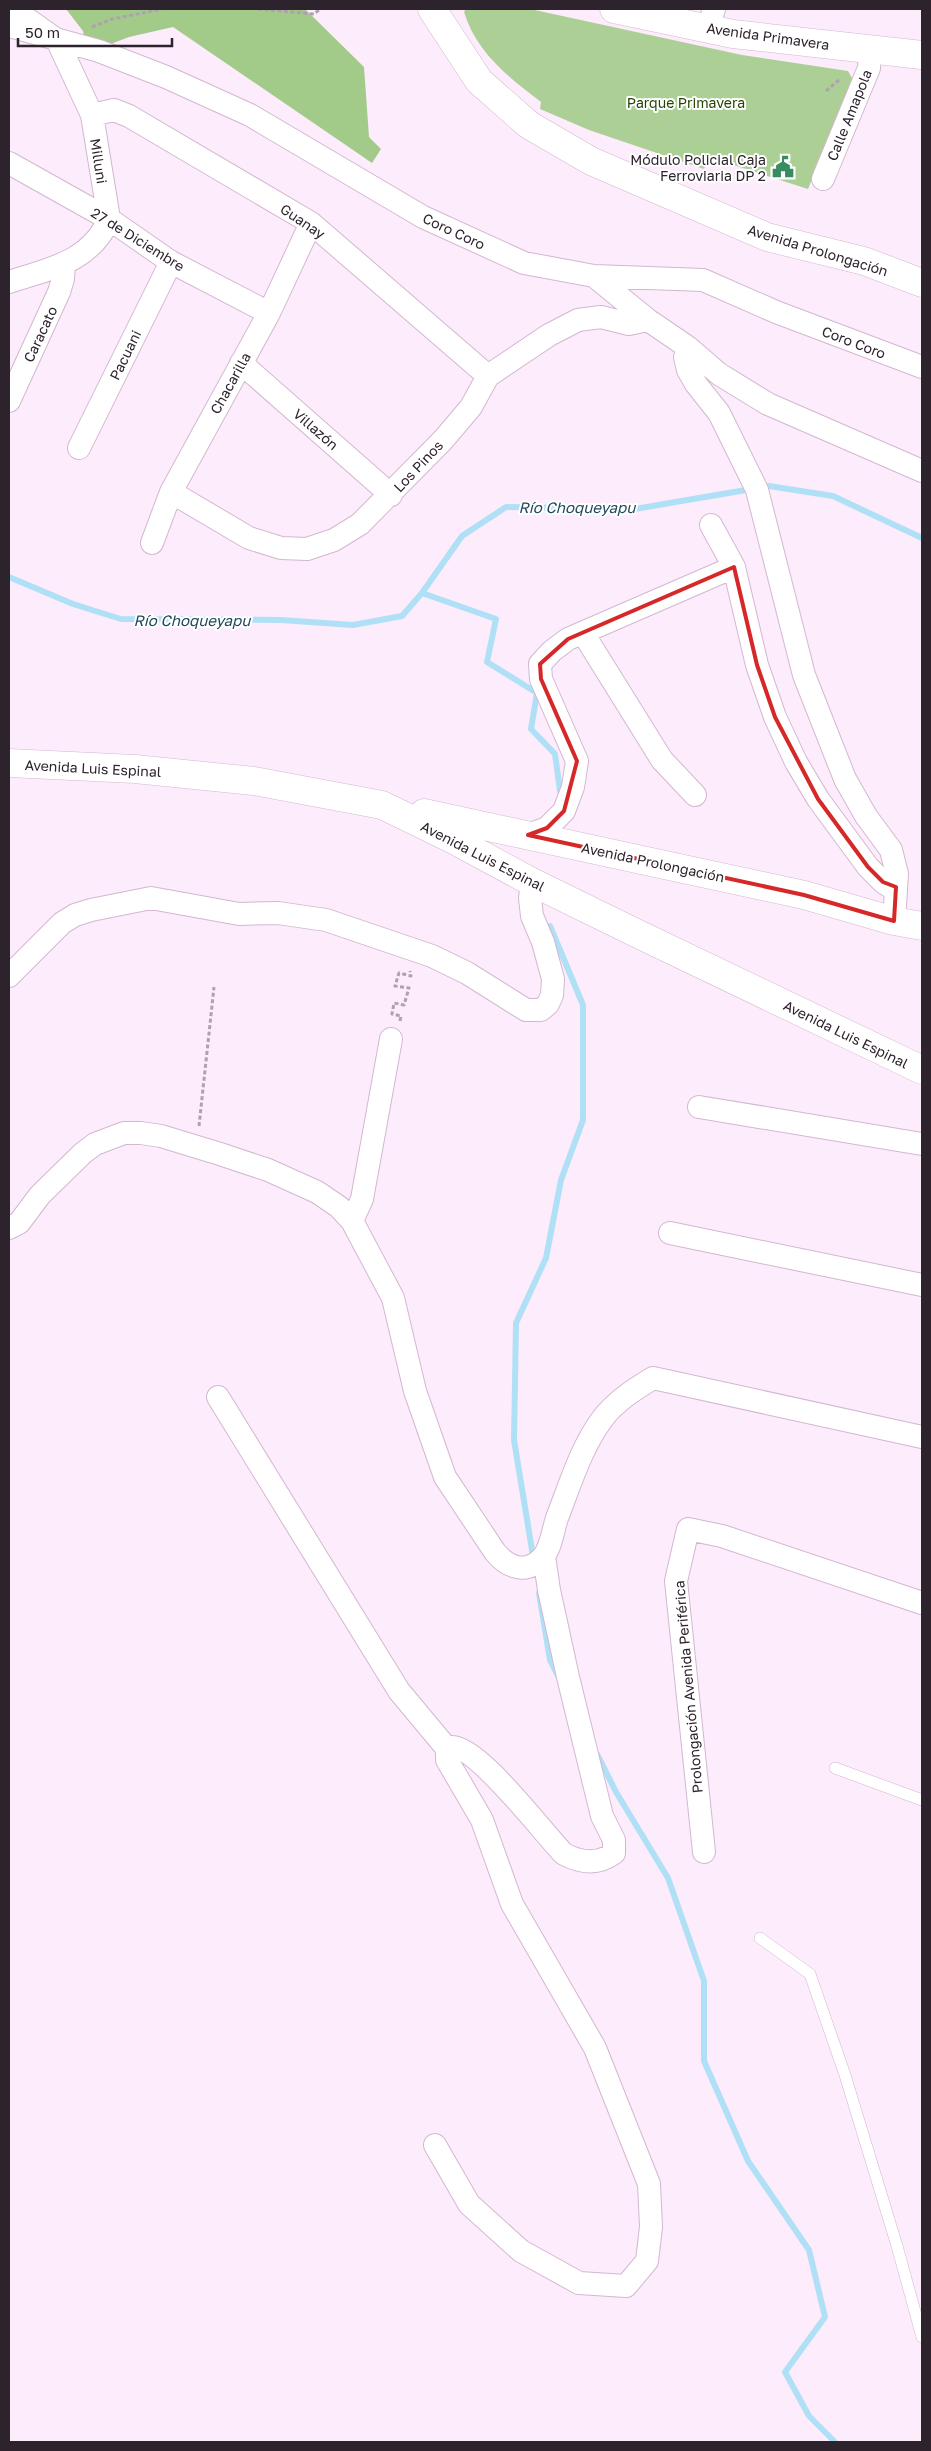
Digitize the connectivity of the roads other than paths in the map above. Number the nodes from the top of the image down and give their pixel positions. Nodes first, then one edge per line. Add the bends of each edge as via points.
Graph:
1 (14, 9) edge
2 (432, 9) edge
3 (614, 9) edge
4 (711, 19) edge
5 (9, 26) edge
6 (57, 40) junction
7 (870, 50) junction
8 (922, 55) edge
9 (92, 115) junction
10 (9, 163) edge
11 (823, 179) dead end
12 (109, 219) junction
13 (311, 223) junction
14 (170, 262) junction
15 (64, 264) junction
16 (594, 276) junction
17 (9, 282) edge
18 (922, 283) edge
19 (269, 312) junction
20 (648, 320) junction
21 (689, 348) junction
22 (241, 363) junction
23 (922, 367) edge
24 (488, 376) junction
25 (9, 402) edge
26 (79, 448) dead end
27 (922, 471) edge
28 (171, 492) junction
29 (391, 495) junction
30 (710, 525) dead end
31 (152, 543) dead end
32 (734, 568) junction
33 (583, 633) junction
34 (9, 763) edge
35 (695, 795) dead end
36 (382, 805) junction
37 (528, 835) junction
38 (532, 882) junction
39 (896, 887) junction
40 (894, 921) junction
41 (922, 926) edge
42 (9, 976) edge
43 (391, 1039) road end
44 (922, 1070) edge
45 (699, 1107) dead end
46 (922, 1144) edge
47 (352, 1220) junction
48 (9, 1228) edge
49 (670, 1233) dead end
50 (922, 1285) edge
51 (218, 1396) dead end
52 (922, 1437) edge
53 (544, 1556) junction
54 (922, 1603) edge
55 (449, 1750) junction
56 (835, 1768) dead end
57 (922, 1800) edge
58 (704, 1852) dead end
59 (760, 1938) dead end
60 (435, 2145) dead end
61 (922, 2337) edge

1 - 6 street, Milluni
2 - 18 street, Avenida Prolongación via 479,81 529,125 592,161 766,237 864,261
3 - 4 street, Avenida Primavera
4 - 7 street, Avenida Primavera via 733,34
5 - 6 street, Coro Coro
6 - 9 street, Milluni
6 - 16 street, Coro Coro via 124,60 250,115 423,217 524,263
7 - 8 street, Avenida Primavera
7 - 11 street, Calle Amapola via 869,68
9 - 12 street, Milluni
9 - 13 street, Guanay via 114,110 129,116
10 - 12 street, 27 de Diciembre
12 - 14 street, 27 de Diciembre
12 - 15 street via 103,234 90,249
13 - 19 street, Chacarilla
13 - 24 street, Guanay
14 - 19 street, 27 de Diciembre
14 - 26 street, Pacuani
15 - 17 street
15 - 25 street, Caracato via 64,279 59,292
16 - 20 street
16 - 23 street, Coro Coro via 703,280 776,312
19 - 22 street, Chacarilla
20 - 21 street
20 - 24 street, Los Pinos via 629,324 602,318 578,320 549,335
21 - 27 street via 720,374 768,404
21 - 39 street via 685,357 688,370 719,413 757,490 804,674 845,779 891,850 897,874
22 - 28 street, Chacarilla
22 - 29 street, Villazón
24 - 29 street, Los Pinos via 471,407
28 - 29 street, Los Pinos via 249,538 281,548 308,549 334,540 360,524
28 - 31 street, Chacarilla
30 - 32 street
32 - 33 street
32 - 39 street via 757,666 775,717 796,762 818,799 868,867 883,882
33 - 35 street via 662,760
33 - 37 street via 568,639 540,664 541,679 577,761 564,811 546,828
34 - 36 street, Avenida Luis Espinal via 135,769 254,781
36 - 37 street, Avenida Prolongación
36 - 38 street, Avenida Luis Espinal
37 - 40 street, Avenida Prolongación via 804,895
38 - 42 street via 532,916 553,979 552,995 541,1010 526,1010 467,973 432,956 326,920 278,913 238,914 151,898 75,915 62,923
38 - 44 street, Avenida Luis Espinal
39 - 40 street
40 - 41 street, Avenida Prolongación
43 - 47 street via 362,1198
45 - 46 street
47 - 48 street via 317,1192 268,1170 141,1132 124,1132 95,1144 40,1195 19,1223
47 - 53 street via 393,1298 415,1391 444,1477 504,1563 527,1568
49 - 50 street
51 - 55 street via 399,1691
52 - 53 street via 653,1378 623,1398 603,1418 589,1440
53 - 55 street via 568,1677 602,1816 614,1840 614,1853 590,1862 564,1854 495,1776 466,1751 456,1747
54 - 58 street, Prolongación Avenida Periférica via 722,1536 688,1529 676,1581
55 - 60 street via 447,1760 482,1820 512,1904 595,2048 617,2100 649,2184 651,2227 648,2261 626,2286 578,2283 521,2251 469,2204
56 - 57 lane
59 - 61 lane via 810,1974 848,2085

